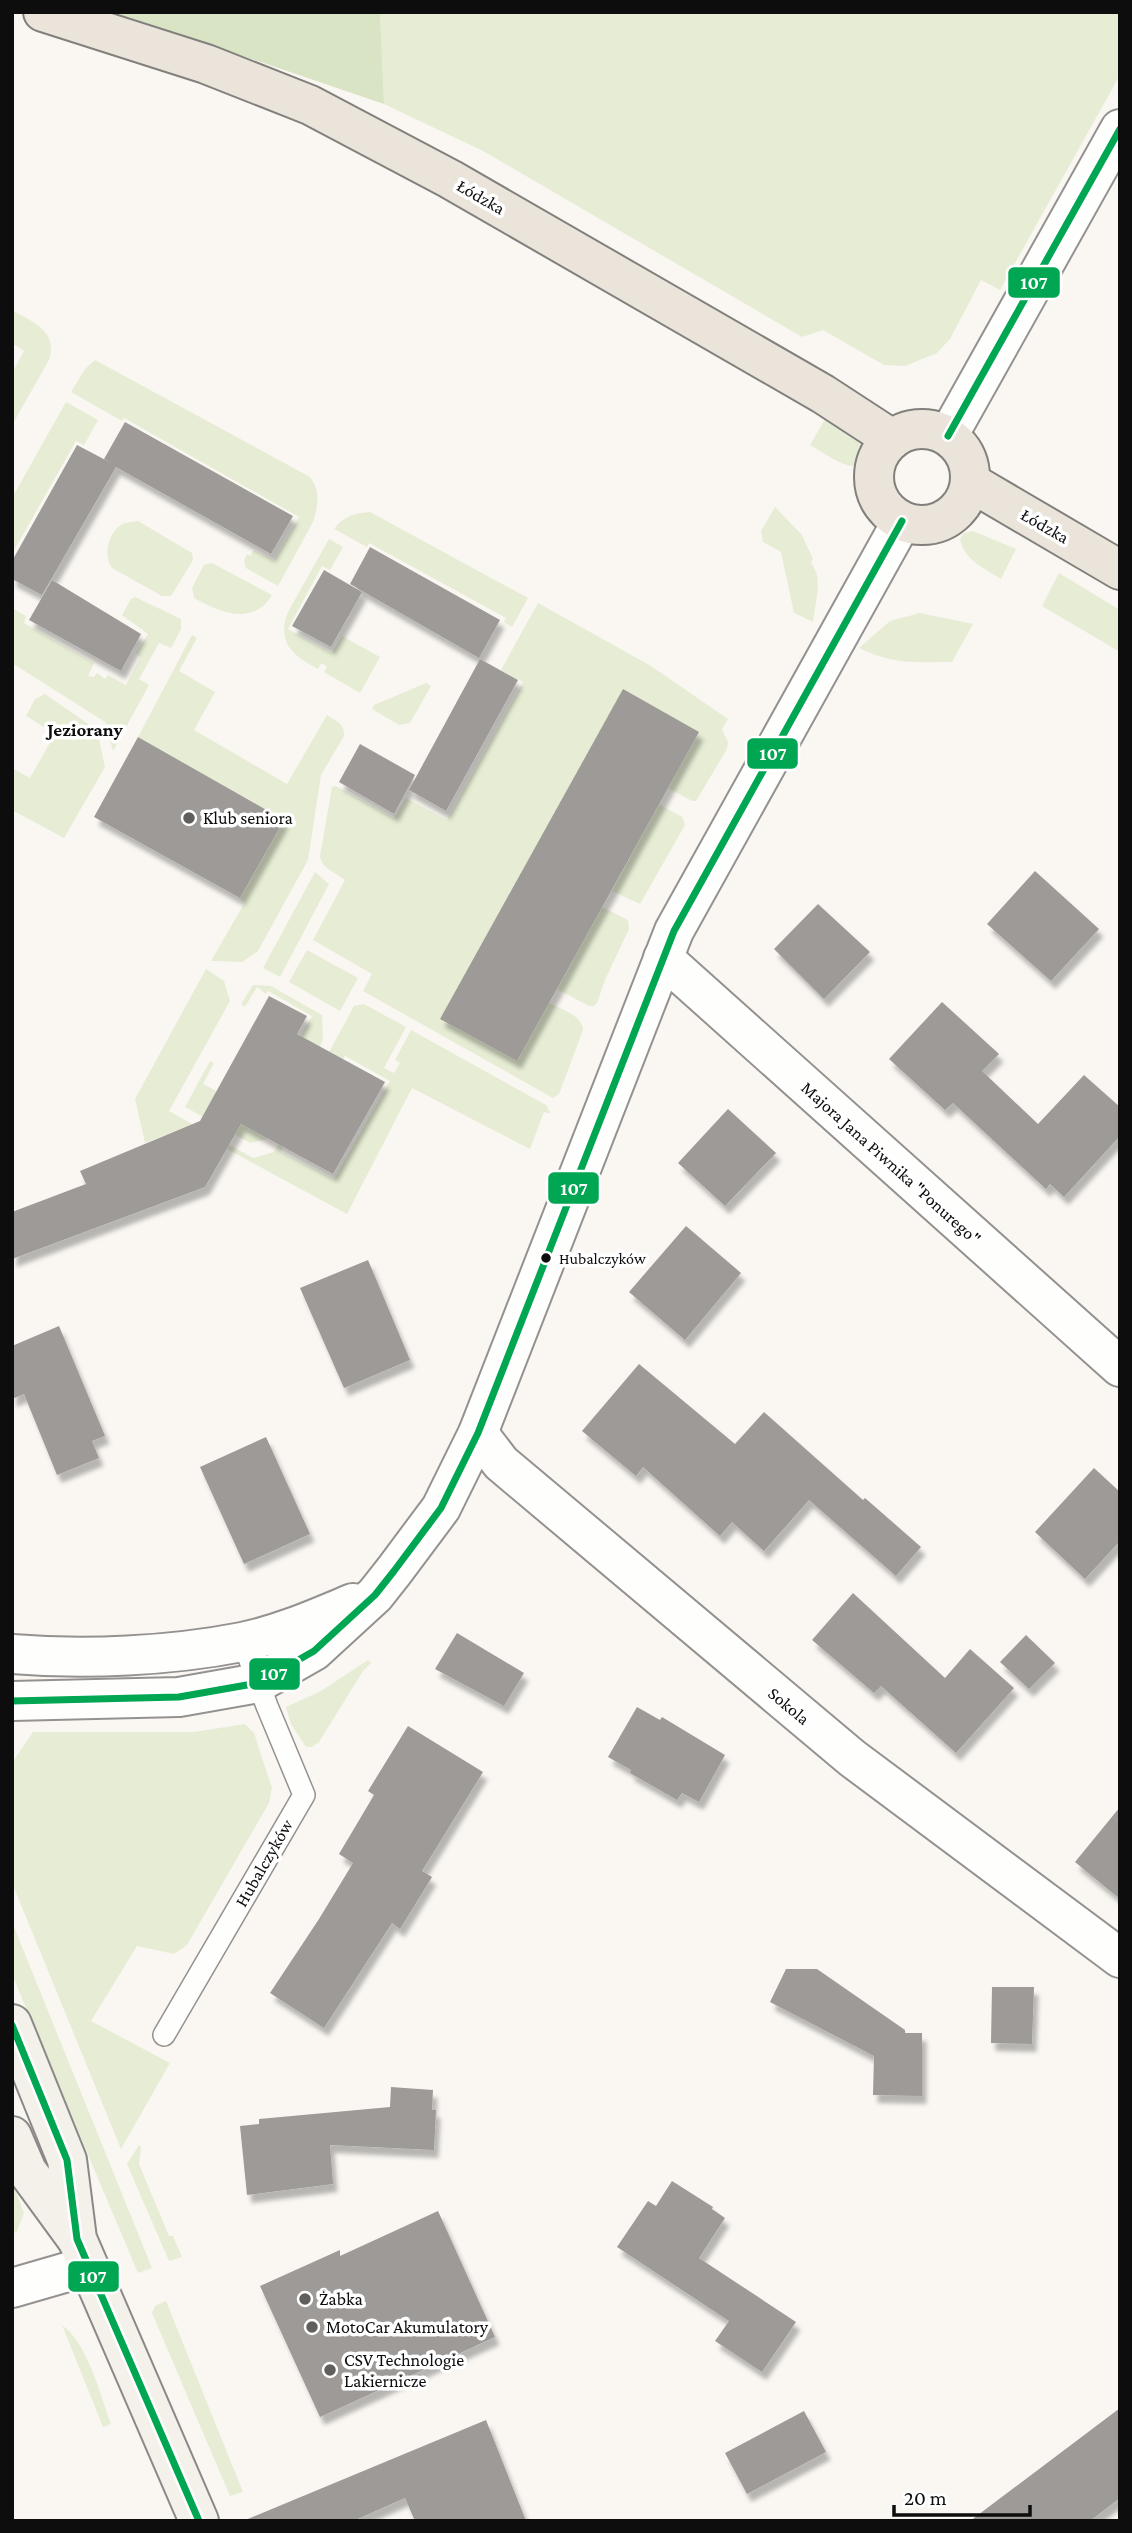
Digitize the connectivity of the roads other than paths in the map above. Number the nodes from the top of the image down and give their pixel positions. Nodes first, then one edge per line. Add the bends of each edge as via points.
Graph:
1 (43, 12) edge
2 (1120, 129) edge
3 (948, 436) junction
4 (892, 439) junction
5 (970, 482) junction
6 (902, 521) junction
7 (1120, 570) edge
8 (663, 958) junction
9 (1120, 1367) edge
10 (478, 1433) junction
11 (374, 1595) junction
12 (243, 1642) junction
13 (12, 1654) edge
14 (258, 1683) junction
15 (12, 1701) edge
16 (1120, 1958) edge
17 (12, 2025) edge
18 (164, 2035) dead end
19 (12, 2136) edge
20 (82, 2252) junction
21 (12, 2288) edge
22 (199, 2521) edge

1 - 4 main road, Łódzka via 206,65 321,111 486,200 823,394
2 - 3 street
3 - 4 main road via 930,429 910,430
3 - 5 main road via 966,456
4 - 6 main road via 877,458 874,482 883,506
5 - 6 main road via 963,503 946,519 924,525
5 - 7 main road, Łódzka
6 - 8 street
8 - 9 street, Majora Jana Piwnika "Ponurego"
8 - 10 street
10 - 11 street via 441,1508
10 - 16 street, Sokola via 501,1463 844,1752
11 - 12 street
11 - 14 street via 314,1651
12 - 13 street via 163,1654
12 - 14 lane, Hubalczyków
14 - 15 street via 179,1697
14 - 18 lane, Hubalczyków via 304,1795
17 - 20 street via 67,2160
19 - 20 street via 27,2171
20 - 21 street
20 - 22 street

